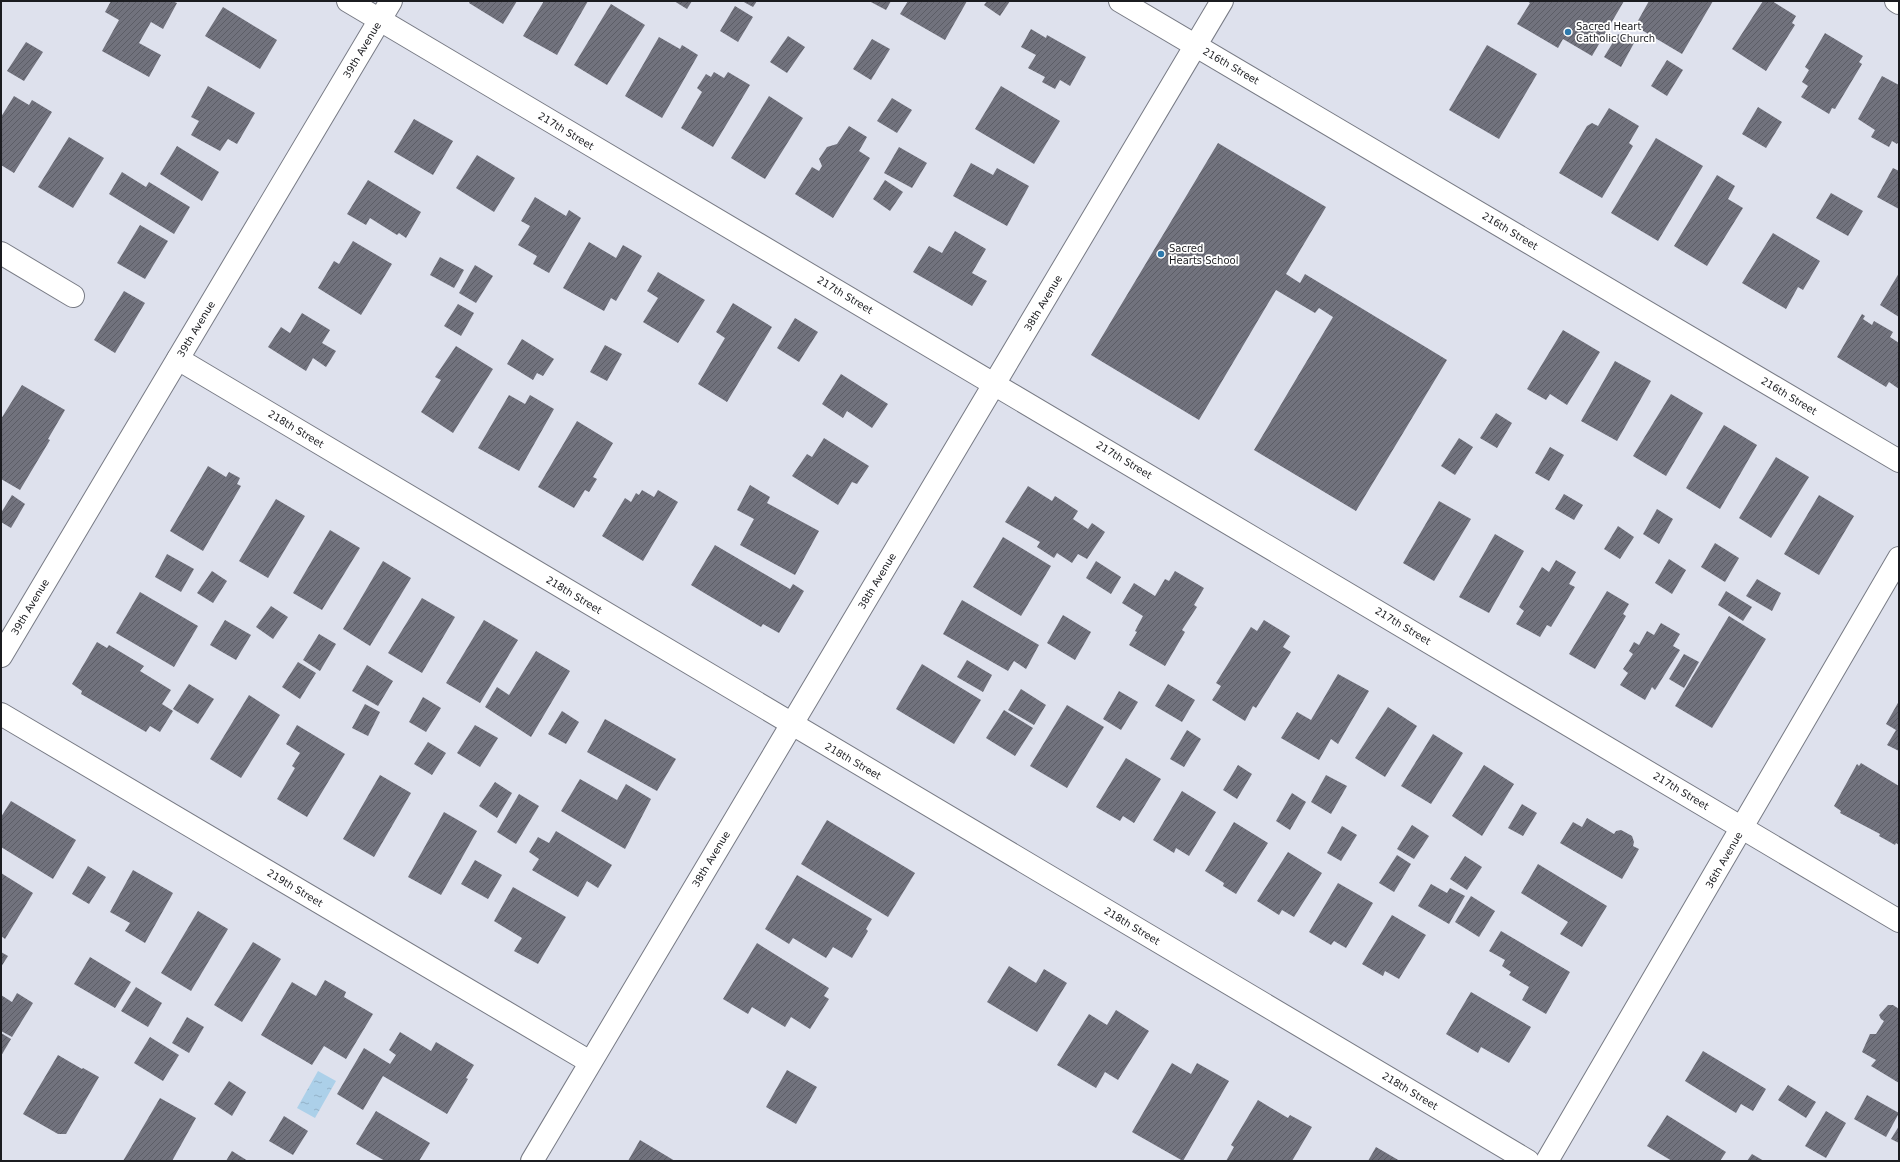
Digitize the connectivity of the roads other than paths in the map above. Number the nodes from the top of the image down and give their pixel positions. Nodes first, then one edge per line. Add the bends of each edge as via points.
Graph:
1 (348, 1) edge
2 (391, 1) edge
3 (1120, 1) edge
4 (1222, 1) edge
5 (1896, 1) edge
6 (1899, 3) edge
7 (380, 20) junction
8 (1195, 46) junction
9 (1, 253) edge
10 (73, 296) dead end
11 (178, 359) junction
12 (995, 384) junction
13 (1899, 461) edge
14 (1899, 558) edge
15 (1, 656) edge
16 (1, 714) edge
17 (791, 724) junction
18 (1743, 828) junction
19 (1899, 921) edge
20 (590, 1062) junction
21 (532, 1161) edge
22 (1528, 1161) edge
23 (1547, 1161) edge

1 - 7 street, 217th Street
2 - 7 street, 39th Avenue
3 - 8 street, 216th Street
4 - 8 street, 38th Avenue
5 - 6 street
7 - 11 street, 39th Avenue
7 - 12 street, 217th Street
8 - 12 street, 38th Avenue
8 - 13 street, 216th Street
9 - 10 street
11 - 15 street, 39th Avenue
11 - 17 street, 218th Street
12 - 17 street, 38th Avenue
12 - 18 street, 217th Street
14 - 18 street, 36th Avenue
16 - 20 street, 219th Street
17 - 20 street, 38th Avenue
17 - 22 street, 218th Street
18 - 19 street, 217th Street
18 - 23 street, 36th Avenue
20 - 21 street, 38th Avenue

